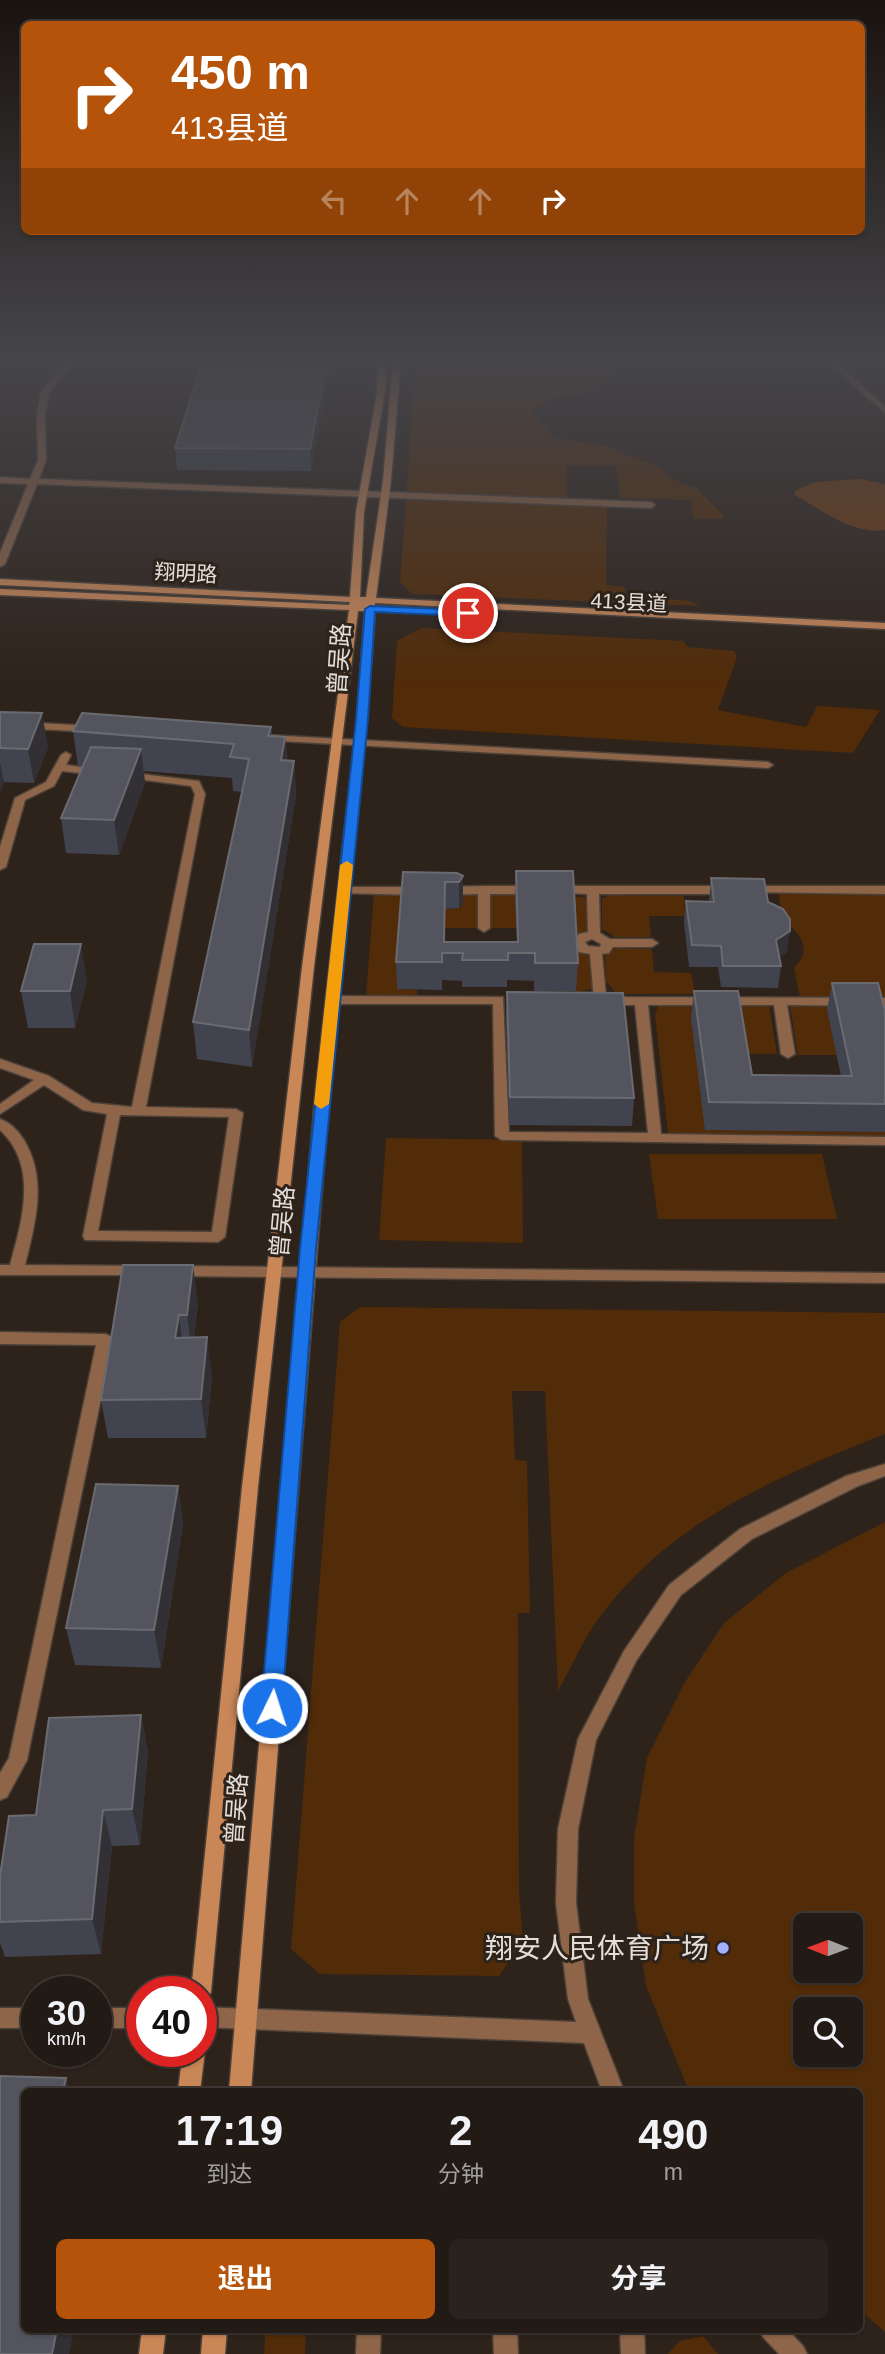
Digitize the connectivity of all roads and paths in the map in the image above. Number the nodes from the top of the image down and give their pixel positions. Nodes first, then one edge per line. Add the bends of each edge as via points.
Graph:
1 (39, 470) edge
2 (368, 470) edge
3 (387, 470) edge
4 (0, 480) edge
5 (35, 481) junction
6 (363, 496) junction
7 (385, 497) junction
8 (651, 505) dead end
9 (0, 564) edge
10 (0, 582) edge
11 (0, 592) edge
12 (354, 603) junction
13 (370, 604) junction
14 (885, 626) edge
15 (885, 635) edge
16 (0, 724) edge
17 (112, 730) edge
18 (251, 737) edge
19 (336, 742) junction
20 (359, 743) junction
21 (65, 755) dead end
22 (768, 765) dead end
23 (61, 768) junction
24 (0, 867) edge
25 (484, 890) junction
26 (593, 890) junction
27 (885, 890) edge
28 (344, 891) junction
29 (484, 928) dead end
30 (594, 935) junction
31 (608, 943) junction
32 (652, 943) dead end
33 (596, 952) junction
34 (333, 1000) junction
35 (641, 1001) junction
36 (780, 1002) junction
37 (881, 1006) edge
38 (788, 1054) dead end
39 (0, 1063) edge
40 (44, 1079) junction
41 (0, 1110) edge
42 (114, 1111) junction
43 (138, 1111) junction
44 (0, 1123) edge
45 (654, 1138) junction
46 (885, 1141) edge
47 (8, 1270) edge
48 (274, 1272) junction
49 (306, 1273) junction
50 (885, 1278) edge
51 (0, 1338) edge
52 (885, 1471) edge
53 (0, 1791) edge
54 (203, 1976) edge
55 (217, 2017) edge
56 (0, 2018) edge
57 (21, 2018) edge
58 (248, 2018) junction
59 (591, 2034) junction
60 (192, 2067) edge
61 (189, 2088) edge
62 (240, 2088) edge
63 (612, 2088) edge
64 (154, 2333) edge
65 (215, 2333) edge
66 (369, 2333) edge
67 (505, 2333) edge
68 (632, 2333) edge
69 (776, 2333) edge
70 (151, 2354) edge
71 (213, 2354) edge
72 (368, 2354) edge
73 (506, 2354) edge
74 (633, 2354) edge
75 (795, 2354) edge

1 - 5 street
2 - 6 street, 曾吴路
3 - 7 street, 曾吴路
4 - 5 street
5 - 6 street
5 - 9 street
6 - 7 street
6 - 12 street, 曾吴路
7 - 8 street
7 - 13 street, 曾吴路
10 - 12 street, 翔明路
11 - 12 street, 翔明路
12 - 13 street, 翔明路
12 - 19 street, 曾吴路
13 - 14 street, 413县道
13 - 15 street, 413县道
13 - 20 street, 曾吴路
16 - 17 street
18 - 19 street
19 - 20 street
19 - 48 street, 曾吴路
20 - 22 street
20 - 28 street, 曾吴路
21 - 23 street
23 - 24 street via 50,784 20,798
23 - 43 street via 195,783 200,794
25 - 26 street
25 - 28 street
25 - 29 street
26 - 27 street
26 - 30 street
28 - 34 street, 曾吴路
30 - 31 street
30 - 33 street via 583,937 579,945
31 - 32 street
31 - 33 street via 605,950
33 - 35 street via 593,1001
34 - 45 street via 505,1000 502,1136
34 - 49 street, 曾吴路
35 - 36 street
35 - 45 street
36 - 37 street
36 - 38 street
39 - 40 street
40 - 41 street
40 - 42 street via 88,1107
42 - 43 street
42 - 43 street via 90,1236 218,1237 236,1113
44 - 47 street via 20,1142 29,1164 32,1200
45 - 46 street
47 - 48 street
48 - 49 street
48 - 54 street, 曾吴路
49 - 50 street
49 - 58 street, 曾吴路
51 - 53 street via 105,1340 18,1760
52 - 59 street via 852,1482 746,1534 675,1590 630,1656 587,1739 568,1829 566,1903 578,1999
55 - 58 street
56 - 57 street
58 - 59 street
58 - 62 street, 曾吴路
59 - 63 street
60 - 61 street
64 - 70 street
65 - 71 street
66 - 72 street
67 - 73 street
68 - 74 street
69 - 75 street

